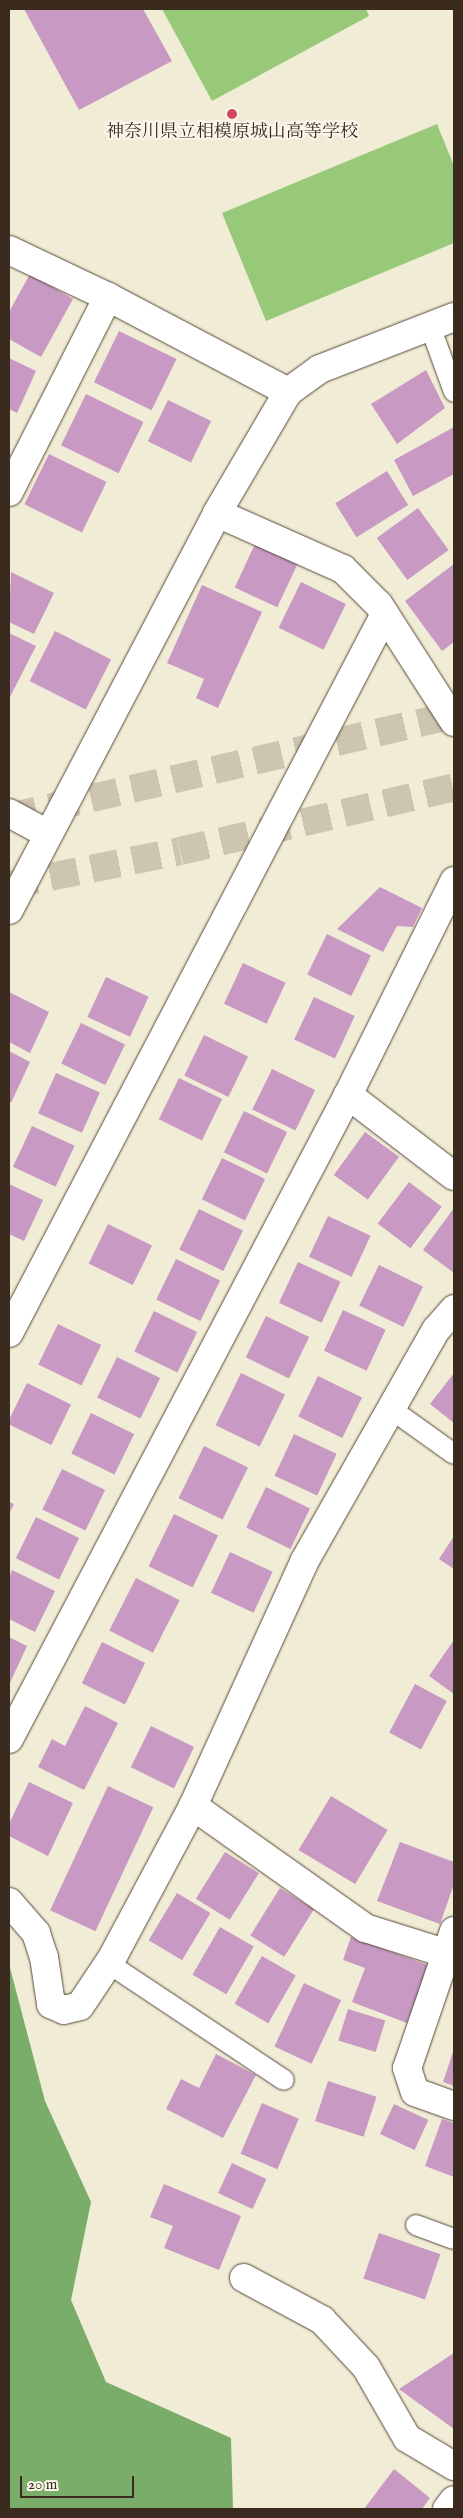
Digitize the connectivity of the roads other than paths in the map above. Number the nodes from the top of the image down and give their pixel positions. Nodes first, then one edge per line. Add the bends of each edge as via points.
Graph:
1 (9, 250) edge
2 (108, 297) junction
3 (442, 322) edge
4 (288, 392) junction
5 (454, 392) edge
6 (9, 492) edge
7 (216, 514) junction
8 (385, 614) junction
9 (454, 722) edge
10 (9, 813) edge
11 (48, 834) junction
12 (454, 881) edge
13 (9, 910) edge
14 (348, 1095) junction
15 (454, 1176) edge
16 (454, 1309) edge
17 (9, 1333) edge
18 (391, 1409) junction
19 (454, 1454) edge
20 (9, 1739) edge
21 (193, 1806) junction
22 (9, 1902) edge
23 (451, 1947) edge
24 (108, 1963) junction
25 (284, 2080) dead end
26 (454, 2106) edge
27 (416, 2225) dead end
28 (454, 2239) edge
29 (244, 2278) dead end
30 (454, 2466) edge
31 (454, 2500) edge
32 (447, 2509) edge

1 - 2 street
2 - 4 street
2 - 6 street
3 - 4 street via 320,369
3 - 5 lane
4 - 7 street
7 - 8 street via 342,568
7 - 11 street
8 - 9 street
8 - 17 street
10 - 11 street
11 - 13 street
12 - 14 street
14 - 15 street
14 - 20 street
16 - 18 street via 436,1330
18 - 19 lane
18 - 21 street via 304,1562
21 - 23 street via 365,1928
21 - 24 street
22 - 24 street via 36,1933 44,1957 50,2004 64,2010 80,2006
23 - 26 street via 407,2068 415,2092
24 - 25 lane
27 - 28 lane
29 - 30 street via 322,2320 366,2367 407,2438
31 - 32 street

